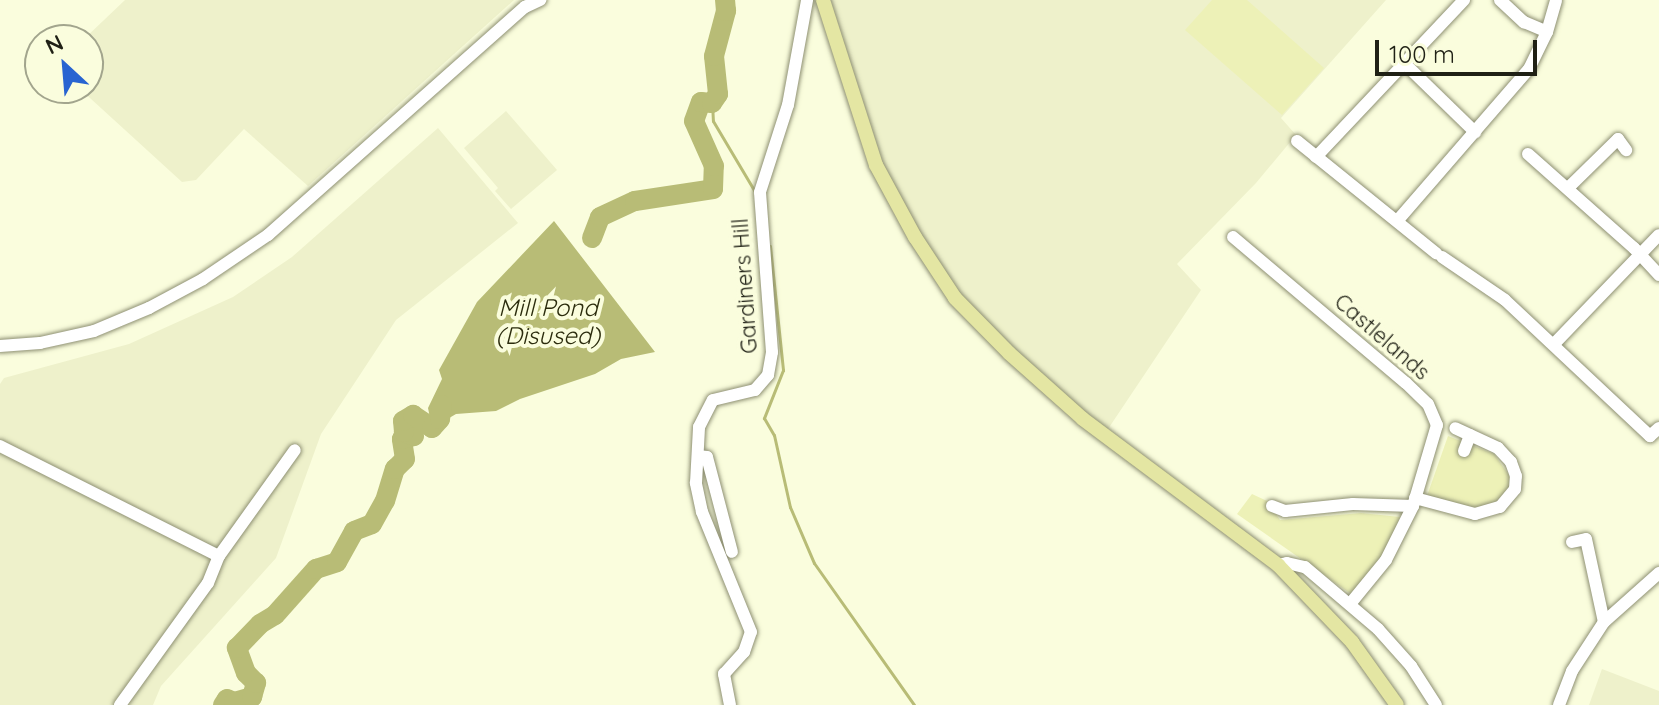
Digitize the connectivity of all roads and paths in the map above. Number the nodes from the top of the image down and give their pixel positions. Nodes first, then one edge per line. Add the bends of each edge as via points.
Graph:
1 (540, 0) edge
2 (807, 0) edge
3 (823, 0) edge
4 (1464, 0) edge
5 (1500, 0) edge
6 (1556, 0) edge
7 (526, 3) edge
8 (1547, 32) junction
9 (1405, 64) junction
10 (1475, 132) junction
11 (1297, 141) dead end
12 (1626, 150) dead end
13 (1528, 154) dead end
14 (1316, 157) junction
15 (1568, 188) junction
16 (1398, 220) junction
17 (1659, 235) edge
18 (1233, 237) dead end
19 (1639, 256) junction
20 (1659, 275) edge
21 (1554, 344) junction
22 (2, 349) edge
23 (1455, 428) dead end
24 (1659, 428) edge
25 (1470, 435) junction
26 (0, 446) edge
27 (295, 450) dead end
28 (1464, 451) dead end
29 (698, 456) junction
30 (1414, 502) junction
31 (1272, 506) dead end
32 (1285, 511) junction
33 (1281, 524) dead end
34 (1572, 542) dead end
35 (732, 552) dead end
36 (219, 556) junction
37 (1278, 565) junction
38 (1659, 573) edge
39 (1350, 604) junction
40 (1604, 622) junction
41 (120, 705) edge
42 (730, 705) edge
43 (1397, 705) edge
44 (1436, 705) edge
45 (1559, 705) edge

1 - 7 street
2 - 29 street, Gardiners Hill via 788,105 759,196 772,352 768,375 755,390 713,400 699,427
3 - 37 main road via 876,165 955,298 1083,419
4 - 9 street
5 - 8 street via 1524,22
6 - 8 street
7 - 22 street via 322,190 203,279 94,331
8 - 10 street via 1529,69
9 - 10 street
9 - 14 street
10 - 16 street
11 - 14 street
12 - 15 street via 1618,139
13 - 15 street
14 - 16 street
15 - 19 street
16 - 21 street
17 - 19 street
18 - 30 street, Castlelands via 1428,404 1437,425
19 - 20 street
19 - 21 street
21 - 24 street via 1650,436
23 - 25 street
25 - 28 street
25 - 30 street via 1498,448 1511,462 1516,476 1509,498 1490,512 1475,514
26 - 36 street
27 - 36 street
29 - 35 street via 707,457
29 - 42 street, Gardiners Hill via 702,512 751,632 749,643 724,674
30 - 32 street
30 - 39 street, Castlelands via 1386,560
31 - 32 street
32 - 33 street
34 - 40 street via 1586,539
36 - 41 street via 208,583
37 - 39 street via 1305,567
37 - 43 main road via 1352,642
38 - 40 street
39 - 44 street via 1411,666
40 - 45 street via 1572,671

